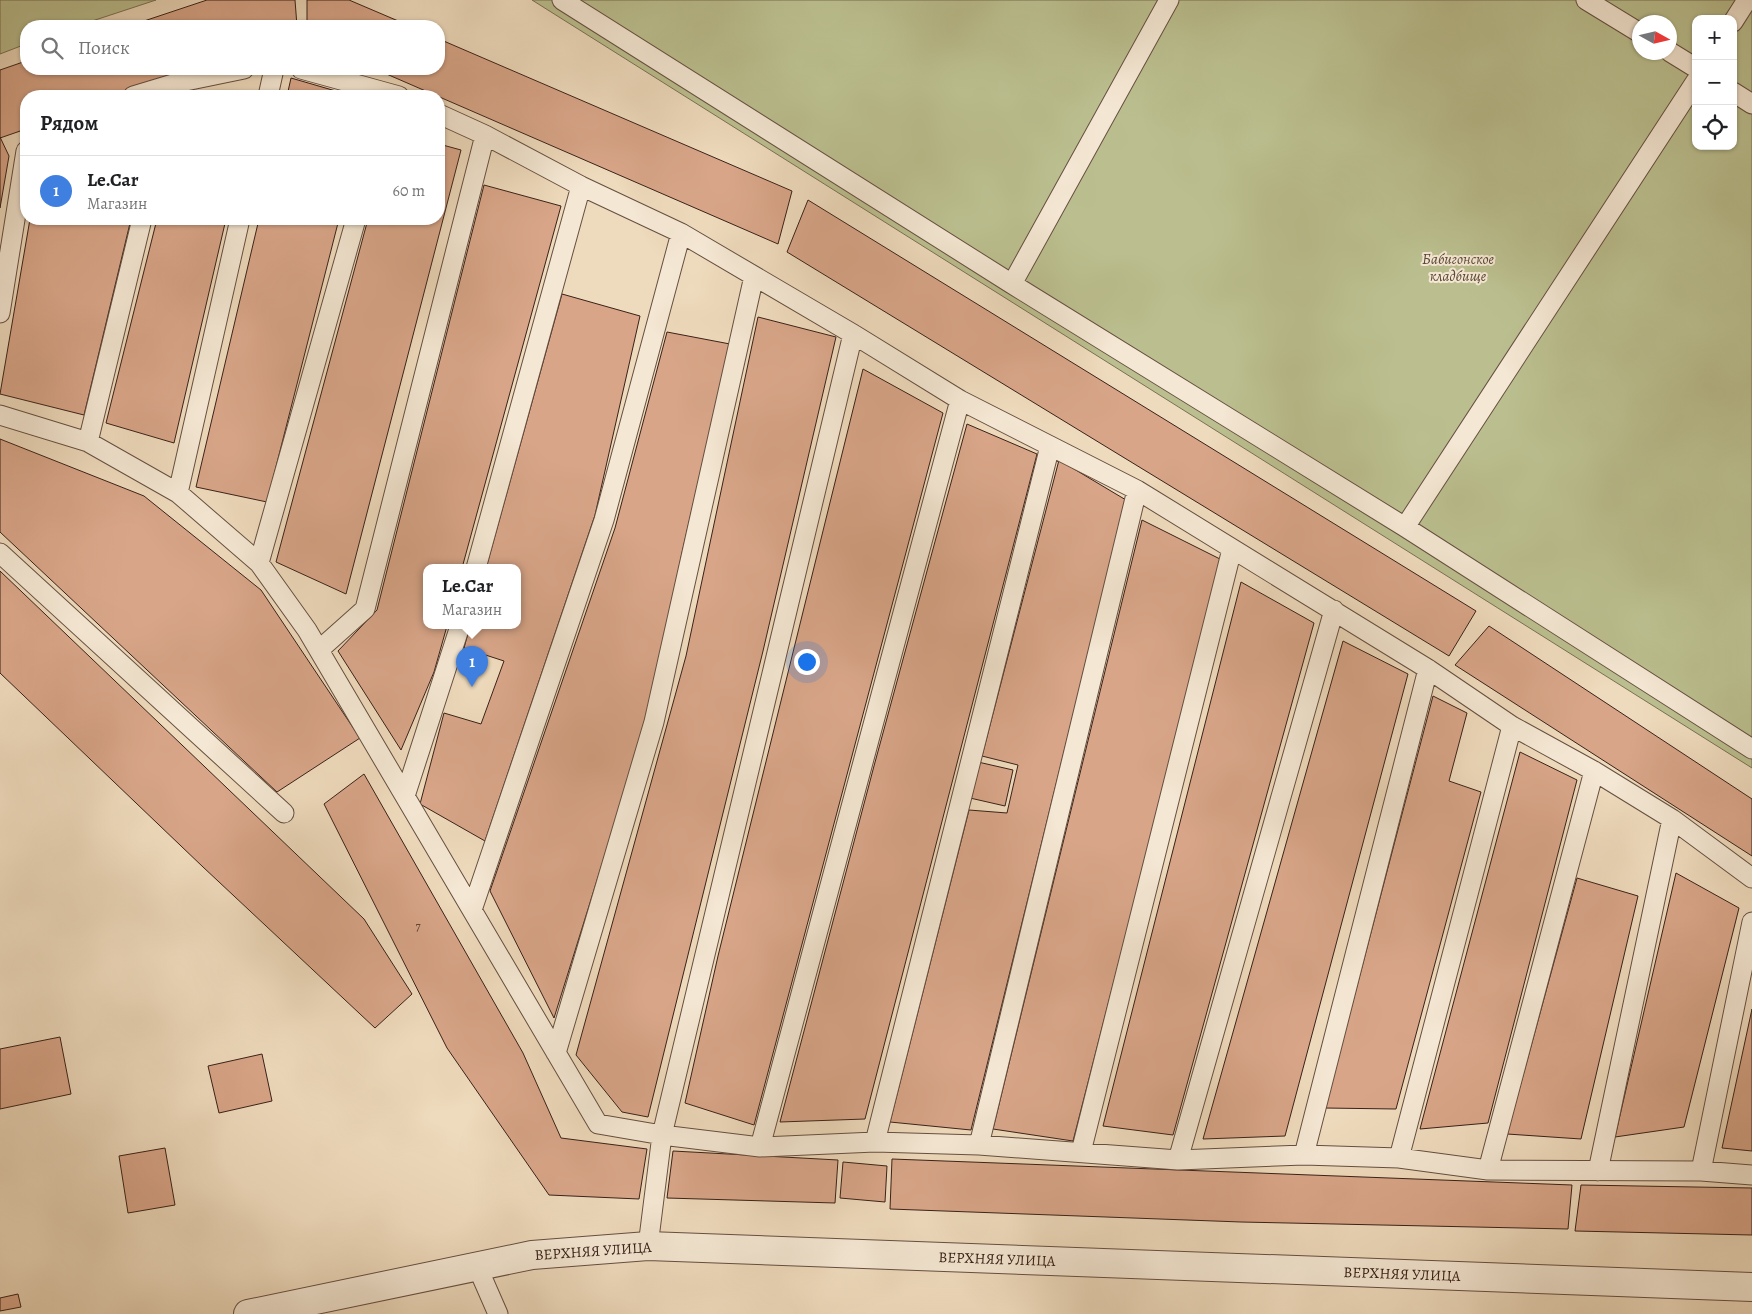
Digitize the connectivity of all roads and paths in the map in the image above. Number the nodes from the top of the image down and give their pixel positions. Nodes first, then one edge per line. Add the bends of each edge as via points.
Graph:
1 (562, 0) edge
2 (1169, 0) edge
3 (1586, 0) edge
4 (1747, 0) edge
5 (1737, 16) edge
6 (1632, 28) edge
7 (1677, 56) edge
8 (1692, 66) edge
9 (224, 75) edge
10 (273, 75) edge
11 (322, 75) edge
12 (1692, 87) edge
13 (174, 90) edge
14 (269, 90) edge
15 (375, 90) edge
16 (1737, 95) edge
17 (1752, 104) edge
18 (445, 117) edge
19 (485, 135) junction
20 (581, 186) junction
21 (20, 188) edge
22 (141, 225) edge
23 (239, 225) edge
24 (354, 225) edge
25 (681, 233) junction
26 (754, 276) junction
27 (1012, 284) junction
28 (0, 313) edge
29 (853, 334) junction
30 (960, 400) junction
31 (0, 415) edge
32 (88, 442) junction
33 (1050, 446) junction
34 (1137, 490) junction
35 (178, 493) junction
36 (1405, 528) junction
37 (1232, 549) junction
38 (0, 553) edge
39 (259, 563) junction
40 (477, 564) edge
41 (1334, 610) junction
42 (459, 629) edge
43 (319, 650) junction
44 (1428, 669) junction
45 (1512, 726) junction
46 (1752, 749) edge
47 (1594, 771) junction
48 (405, 796) junction
49 (284, 812) dead end
50 (1672, 820) junction
51 (1752, 878) edge
52 (472, 910) junction
53 (1752, 922) edge
54 (556, 1053) junction
55 (662, 1135) junction
56 (874, 1142) junction
57 (980, 1144) junction
58 (760, 1147) junction
59 (1081, 1152) junction
60 (1304, 1155) junction
61 (1399, 1158) junction
62 (1178, 1160) junction
63 (1488, 1170) junction
64 (1598, 1171) junction
65 (1701, 1171) junction
66 (1752, 1175) edge
67 (648, 1246) junction
68 (477, 1266) junction
69 (1752, 1287) edge
70 (248, 1314) edge
71 (498, 1314) edge

1 - 27 lane
2 - 27 lane
3 - 6 lane
4 - 5 lane
7 - 8 lane
9 - 13 lane
10 - 14 lane
11 - 15 lane
12 - 36 lane
16 - 17 lane
18 - 19 lane
19 - 20 lane
19 - 43 lane via 364,609
20 - 25 lane
20 - 40 lane
21 - 28 lane
22 - 32 lane
23 - 35 lane
24 - 39 lane
25 - 26 lane
25 - 52 lane via 604,520
26 - 29 lane
26 - 54 lane via 654,722
27 - 36 lane
29 - 30 lane
29 - 55 lane
30 - 33 lane
30 - 58 lane
31 - 32 lane
32 - 35 lane
33 - 34 lane
33 - 56 lane
34 - 37 lane
34 - 57 lane
35 - 39 lane
36 - 46 lane
37 - 41 lane
37 - 59 lane
38 - 49 lane
39 - 43 lane
41 - 44 lane
41 - 62 lane
42 - 48 lane
43 - 48 lane
44 - 45 lane
44 - 60 lane
45 - 47 lane
45 - 61 lane
47 - 50 lane
47 - 63 lane
48 - 52 lane
50 - 51 lane
50 - 64 lane
52 - 54 lane
53 - 65 lane
54 - 55 lane via 598,1124
55 - 58 lane
55 - 67 lane
56 - 57 lane
56 - 58 lane
57 - 59 lane
59 - 62 lane
60 - 61 lane
60 - 62 lane
61 - 63 lane
63 - 64 lane
64 - 65 lane
65 - 66 lane
67 - 68 street, ВЕРХНЯЯ УЛИЦА via 532,1255
67 - 69 street, ВЕРХНЯЯ УЛИЦА
68 - 70 street, ВЕРХНЯЯ УЛИЦА
68 - 71 lane

